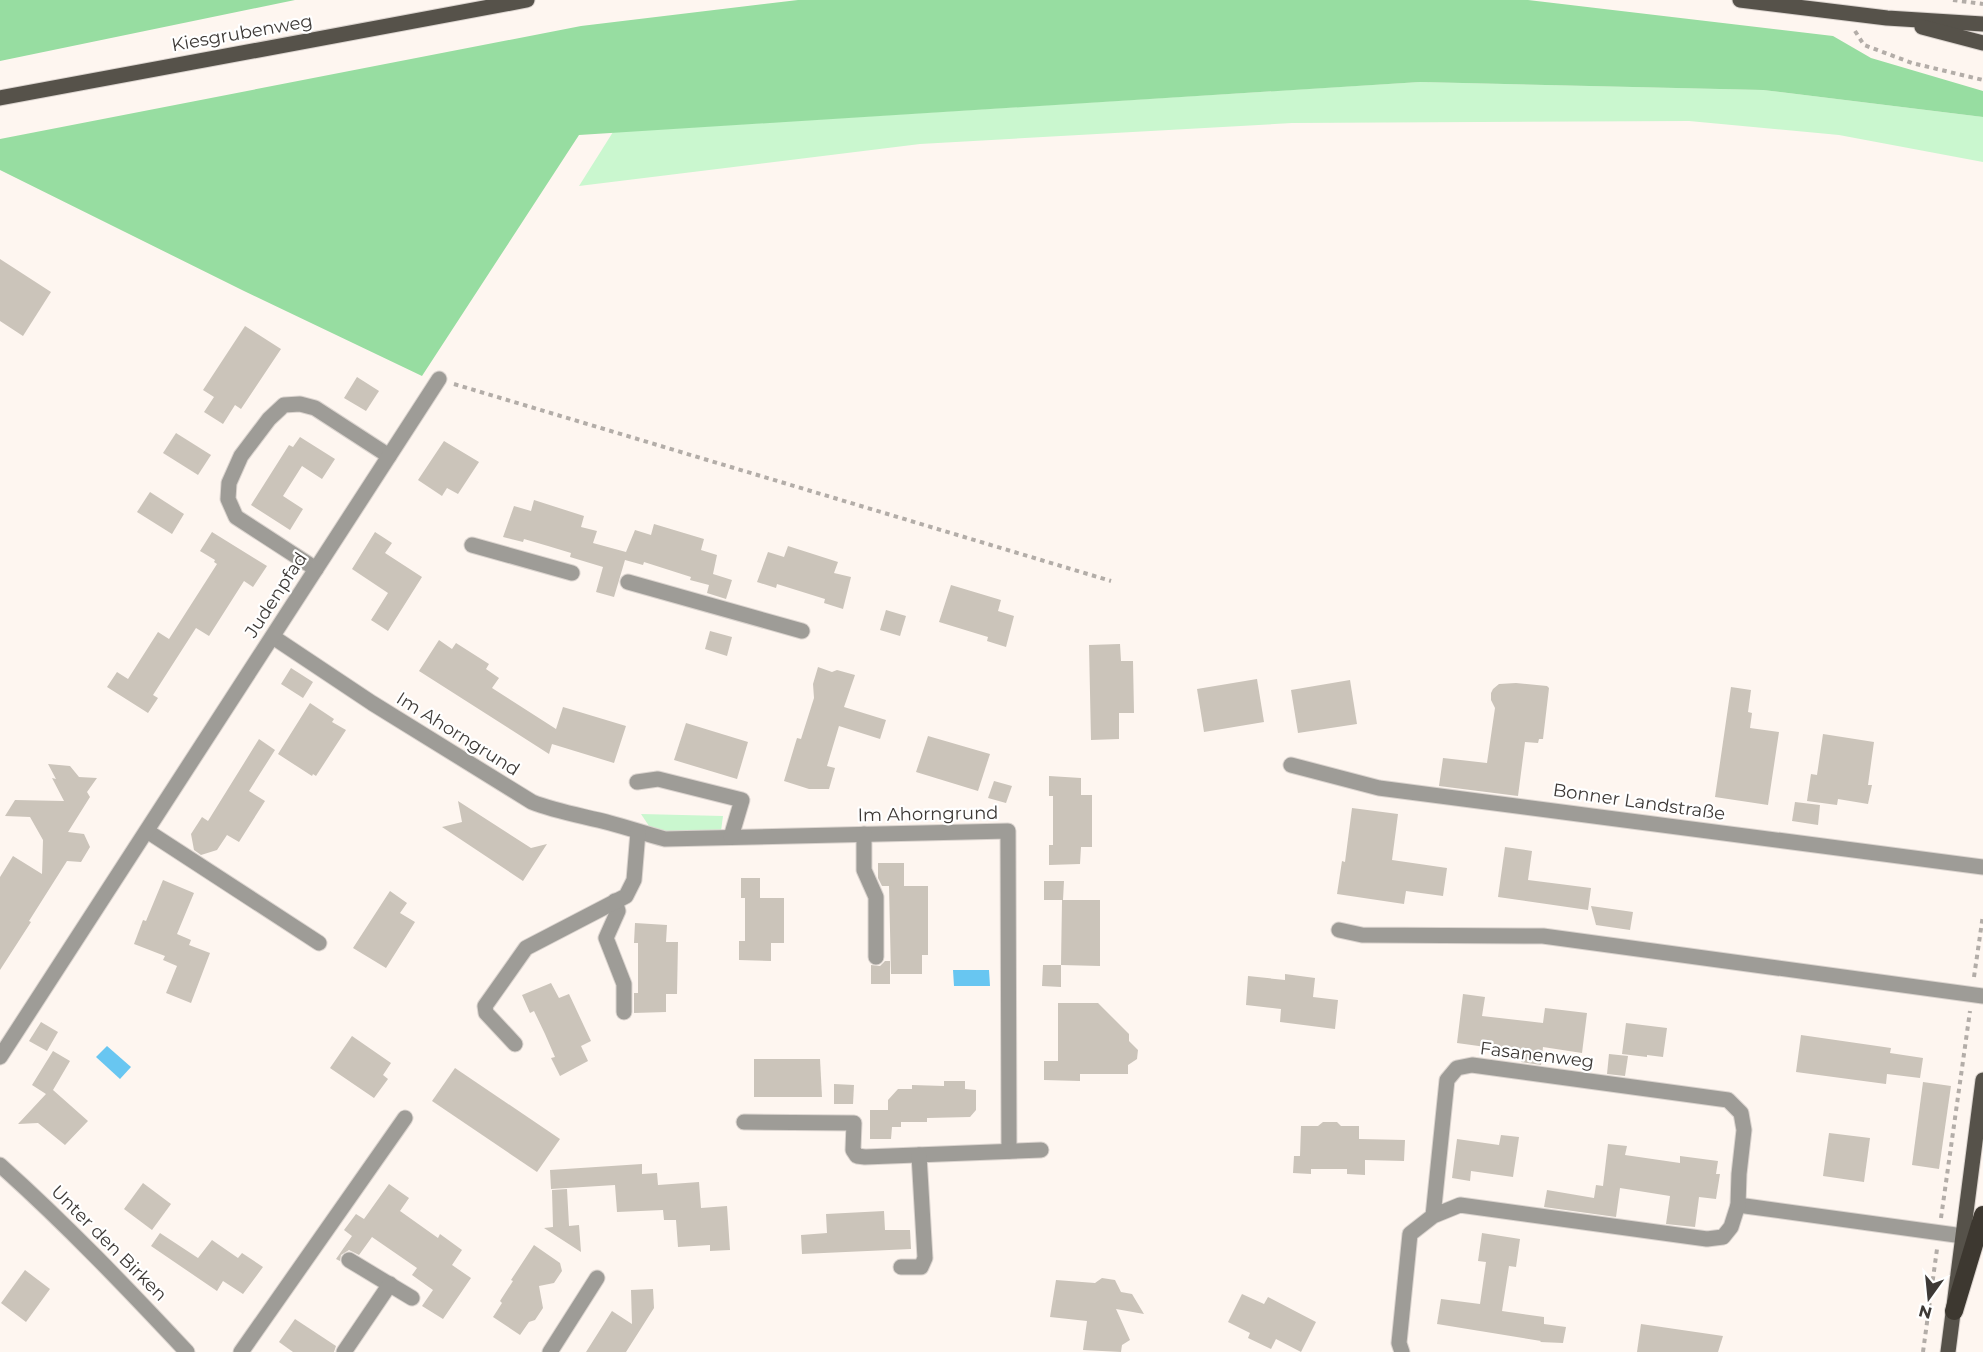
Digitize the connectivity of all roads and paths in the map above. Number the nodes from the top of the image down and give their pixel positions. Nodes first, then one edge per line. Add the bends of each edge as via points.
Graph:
1 (527, 0) edge
2 (1740, 0) edge
3 (1953, 0) edge
4 (1983, 4) edge
5 (1843, 13) junction
6 (1887, 18) junction
7 (1983, 24) edge
8 (1983, 43) edge
9 (1983, 80) edge
10 (0, 98) edge
11 (439, 380) joint
12 (390, 456) junction
13 (472, 545) dead end
14 (316, 569) junction
15 (572, 573) dead end
16 (1111, 581) dead end
17 (628, 582) dead end
18 (802, 631) dead end
19 (273, 637) junction
20 (1291, 765) dead end
21 (637, 782) dead end
22 (147, 831) junction
23 (638, 832) junction
24 (864, 834) junction
25 (731, 837) junction
26 (1983, 867) edge
27 (615, 901) junction
28 (1983, 915) edge
29 (1339, 930) dead end
30 (319, 943) dead end
31 (876, 957) dead end
32 (1978, 995) edge
33 (624, 1012) dead end
34 (515, 1044) dead end
35 (0, 1057) edge
36 (1983, 1080) edge
37 (405, 1118) dead end
38 (744, 1122) dead end
39 (1041, 1150) dead end
40 (1010, 1151) junction
41 (919, 1155) junction
42 (0, 1165) edge
43 (1738, 1205) junction
44 (1983, 1215) edge
45 (1433, 1216) junction
46 (1939, 1232) junction
47 (1963, 1236) junction
48 (349, 1260) dead end
49 (902, 1267) dead end
50 (597, 1278) dead end
51 (390, 1284) junction
52 (412, 1298) dead end
53 (1954, 1311) junction
54 (187, 1352) edge
55 (241, 1352) edge
56 (344, 1352) edge
57 (549, 1352) edge
58 (1402, 1352) edge
59 (1923, 1352) edge
60 (1948, 1352) edge

1 - 10 main road, Kiesgrubenweg
2 - 5 main road
3 - 4 path
5 - 6 main road
5 - 9 path via 1864,45 1912,63
6 - 7 main road
6 - 8 main road
11 - 12 street, Judenpfad
11 - 16 path
12 - 14 street, Judenpfad
12 - 14 street via 315,408 300,404 284,405 241,456 229,483 228,499 236,517
13 - 15 street
14 - 19 street, Judenpfad
17 - 18 street
19 - 22 street, Judenpfad
19 - 23 street, Im Ahorngrund via 532,802
20 - 26 street, Bonner Landstraße via 1379,788
21 - 25 street via 658,779 742,800
22 - 30 street
22 - 35 street, Judenpfad
23 - 25 street, Im Ahorngrund via 665,839
23 - 27 street via 634,880 626,896
24 - 25 street, Im Ahorngrund
24 - 31 street via 864,870 876,897
24 - 40 street, Im Ahorngrund via 1008,831
27 - 33 street via 618,911 606,938 624,984
27 - 34 street via 526,948 518,957 484,1006
28 - 32 path
29 - 32 street via 1362,935 1543,936
32 - 46 path
36 - 47 main road
37 - 55 street
38 - 41 street via 854,1123 853,1150 857,1156
39 - 40 street
40 - 41 street
41 - 49 street via 925,1258 921,1267
42 - 54 street, Unter den Birken via 106,1265
43 - 45 street via 1727,1232 1707,1239 1460,1205
43 - 45 street, Fasanenweg via 1744,1130 1741,1113 1728,1100 1472,1065 1457,1068 1447,1080
43 - 46 street
44 - 53 highway
45 - 58 street via 1410,1234 1399,1343
46 - 47 street
46 - 59 path
47 - 53 main road
48 - 51 street
50 - 57 street
51 - 52 street
51 - 56 street
53 - 60 main road

